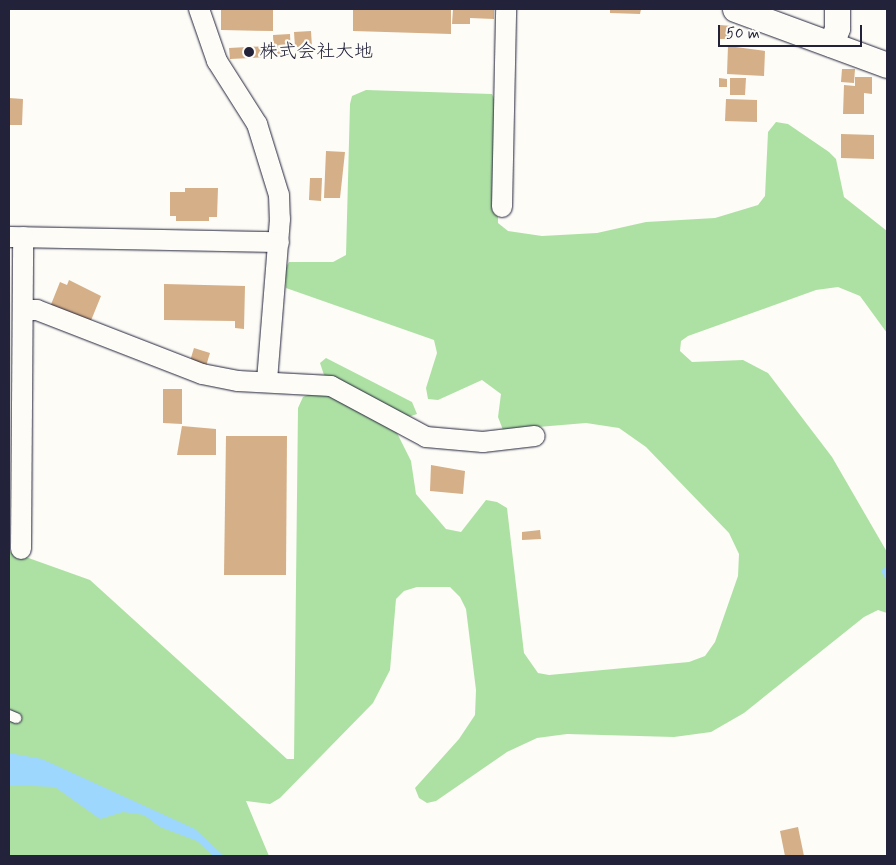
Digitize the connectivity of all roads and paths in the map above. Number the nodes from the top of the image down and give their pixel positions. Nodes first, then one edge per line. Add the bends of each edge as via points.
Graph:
1 (199, 9) edge
2 (506, 9) edge
3 (735, 9) edge
4 (837, 9) edge
5 (831, 44) junction
6 (887, 65) edge
7 (502, 207) dead end
8 (16, 237) edge
9 (279, 242) junction
10 (23, 310) junction
11 (267, 381) junction
12 (536, 436) dead end
13 (21, 548) dead end

1 - 9 street via 217,61 245,102 267,146 279,194
2 - 7 street
3 - 5 street
4 - 5 street via 837,28
5 - 6 street
8 - 9 street
8 - 10 street
9 - 11 street
10 - 11 street via 37,310 202,374
10 - 13 street
11 - 12 street via 331,386 426,437 483,442

